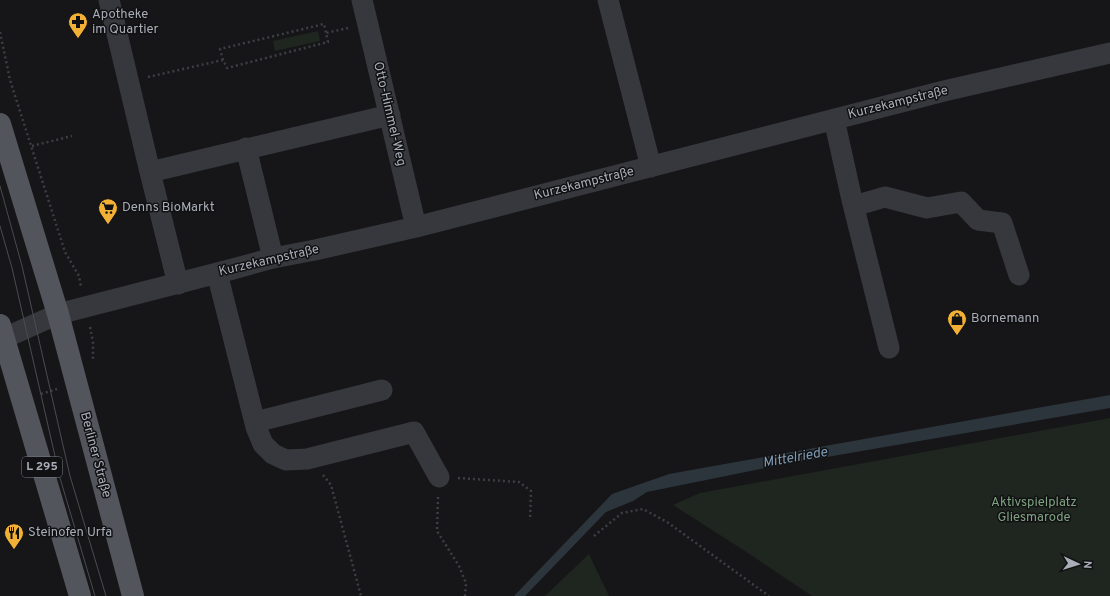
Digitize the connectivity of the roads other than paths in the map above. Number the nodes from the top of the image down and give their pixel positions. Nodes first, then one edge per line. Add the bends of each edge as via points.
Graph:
1 (109, 0) edge
2 (362, 0) edge
3 (608, 0) edge
4 (1110, 53) edge
5 (390, 114) junction
6 (834, 119) junction
7 (0, 124) edge
8 (0, 137) edge
9 (246, 148) junction
10 (13, 164) junction
11 (651, 167) junction
12 (150, 172) junction
13 (854, 206) junction
14 (416, 227) junction
15 (273, 258) junction
16 (218, 273) junction
17 (1019, 274) dead end
18 (178, 284) junction
19 (58, 314) junction
20 (1, 335) edge
21 (889, 348) dead end
22 (382, 390) dead end
23 (255, 422) junction
24 (439, 476) road end
25 (80, 596) edge
26 (132, 596) edge

1 - 12 street
2 - 5 street, Otto-Himmel-Weg
3 - 11 street
4 - 6 street, Kurzekampstraße
5 - 9 street
5 - 14 street, Otto-Himmel-Weg
6 - 11 street, Kurzekampstraße
6 - 13 street
7 - 10 main road, Berliner Straße
8 - 10 street
9 - 12 street
9 - 15 street
10 - 19 main road, Berliner Straße
11 - 14 street, Kurzekampstraße
12 - 18 street
13 - 17 street via 885,197 927,208 961,202 978,220 1002,223
13 - 21 street
14 - 15 street, Kurzekampstraße
15 - 16 street, Kurzekampstraße
16 - 18 street, Kurzekampstraße
16 - 23 street
18 - 19 street, Kurzekampstraße
19 - 20 street
19 - 26 main road, Berliner Straße
20 - 25 main road, L 295
22 - 23 street
23 - 24 street via 263,444 273,454 286,460 307,459 414,432

